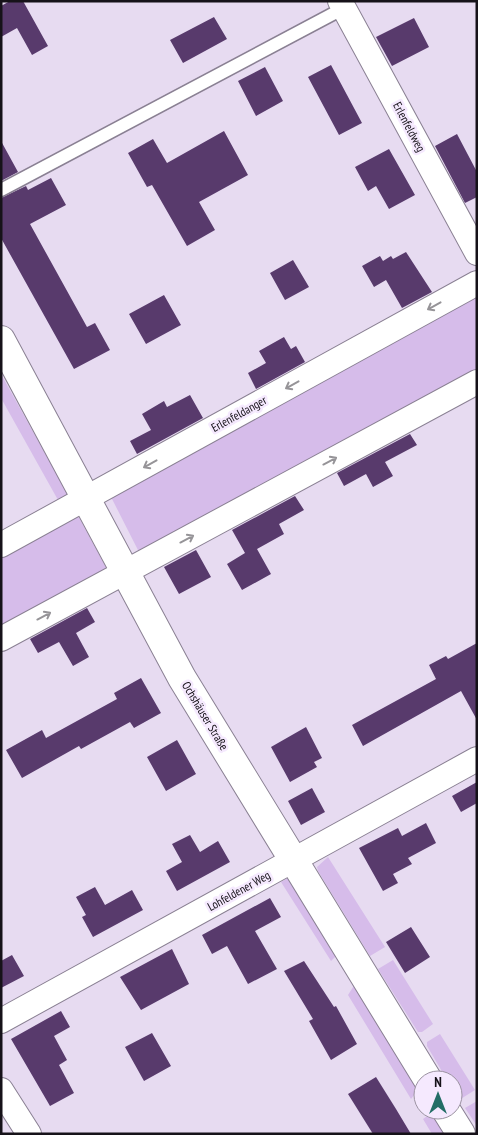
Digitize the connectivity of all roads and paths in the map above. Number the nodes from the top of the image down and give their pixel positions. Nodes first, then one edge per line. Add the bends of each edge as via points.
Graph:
1 (342, 4) edge
2 (1, 190) edge
3 (477, 253) edge
4 (477, 283) edge
5 (1, 340) edge
6 (477, 382) edge
7 (87, 498) junction
8 (1, 545) edge
9 (125, 573) junction
10 (1, 639) edge
11 (477, 759) edge
12 (292, 862) junction
13 (1, 1022) edge
14 (422, 1070) edge
15 (1, 1090) edge
16 (452, 1120) edge
17 (29, 1134) edge
18 (461, 1134) edge

1 - 2 lane
1 - 3 street, Erlenfeldweg
4 -> 7 street, Erlenfeldanger
5 - 7 main road, Ochshäuser Straße
9 -> 6 street
7 - 8 street, Erlenfeldanger
7 - 9 main road, Ochshäuser Straße
10 -> 9 street
9 - 12 main road, Ochshäuser Straße via 182,678
11 - 12 street, Lohfeldener Weg
12 - 13 street, Lohfeldener Weg
12 - 14 main road, Ochshäuser Straße
15 - 17 street
16 - 18 main road

